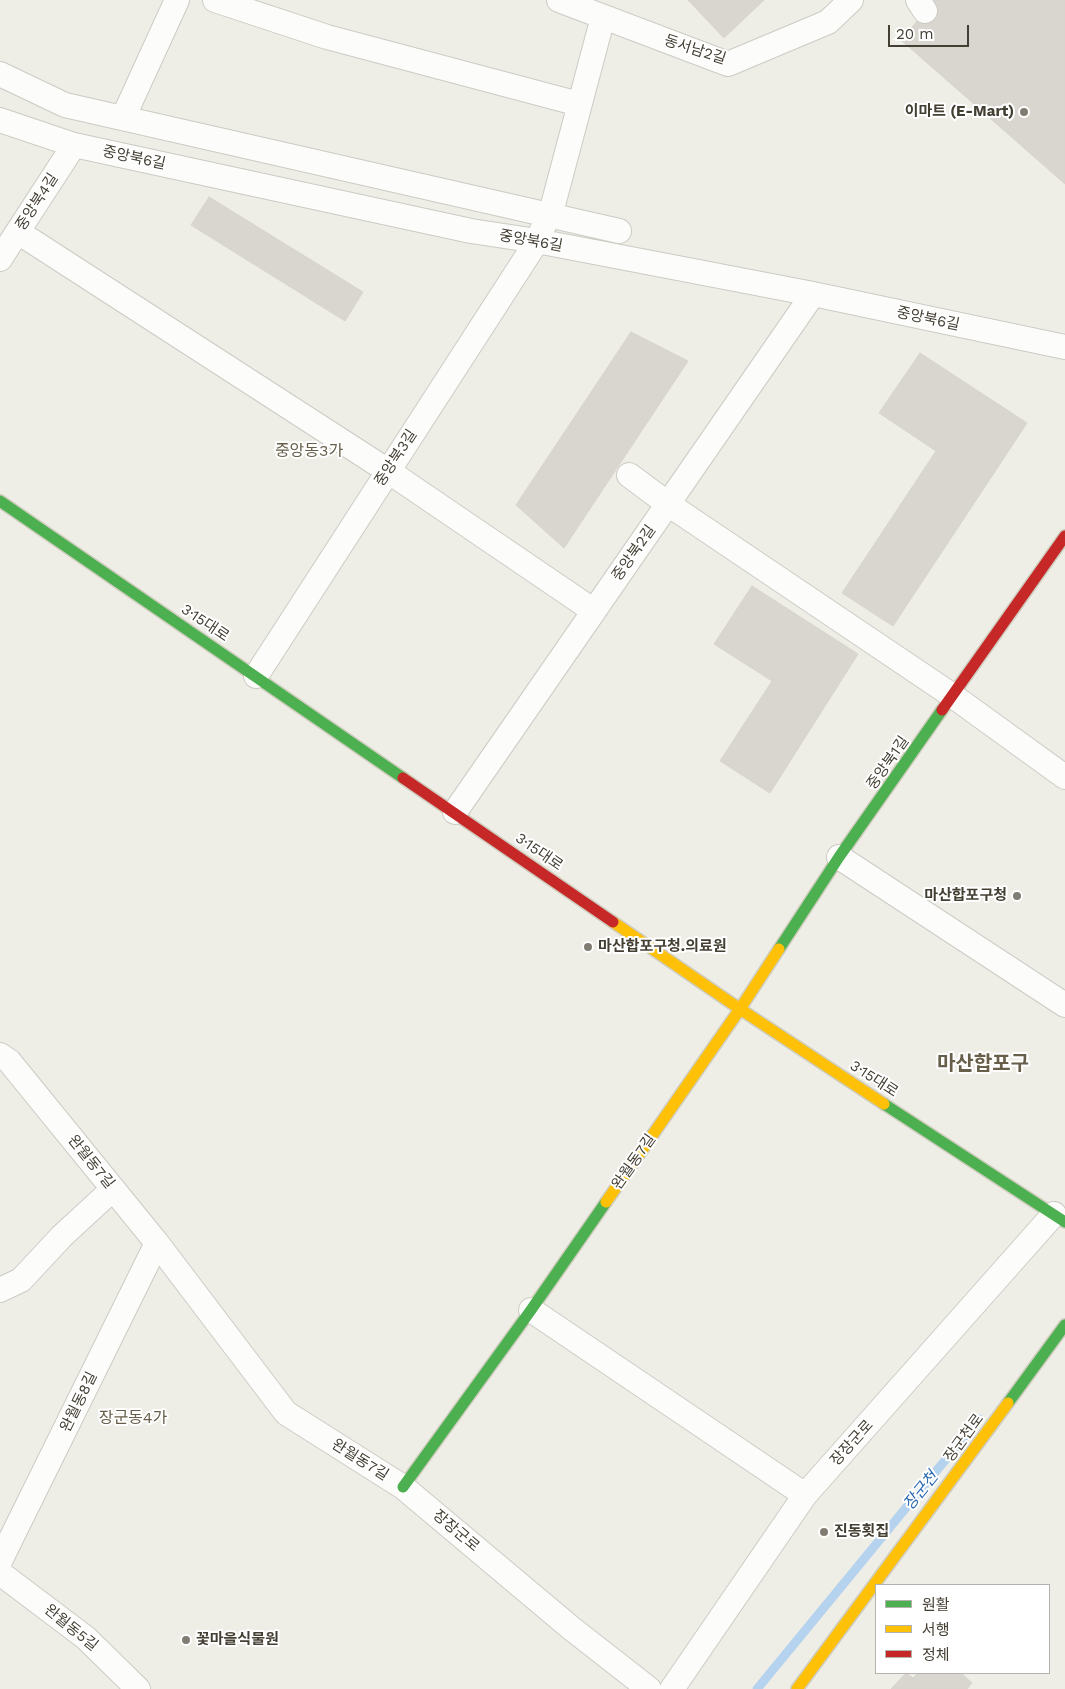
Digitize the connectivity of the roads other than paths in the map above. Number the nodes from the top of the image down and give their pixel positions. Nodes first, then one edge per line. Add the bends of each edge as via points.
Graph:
1 (177, 0) edge
2 (215, 0) edge
3 (560, 0) edge
4 (851, 0) edge
5 (602, 18) junction
6 (0, 74) edge
7 (580, 104) junction
8 (123, 118) junction
9 (0, 120) edge
10 (74, 145) junction
11 (548, 216) junction
12 (619, 231) dead end
13 (18, 232) junction
14 (537, 241) junction
15 (0, 259) edge
16 (813, 294) junction
17 (1065, 347) edge
18 (388, 471) junction
19 (629, 475) dead end
20 (0, 501) edge
21 (668, 504) junction
22 (1065, 536) edge
23 (594, 611) junction
24 (256, 676) junction
25 (953, 696) junction
26 (1065, 777) edge
27 (455, 812) junction
28 (840, 857) junction
29 (1065, 1005) edge
30 (740, 1009) junction
31 (0, 1056) edge
32 (113, 1189) junction
33 (1060, 1218) edge
34 (157, 1243) junction
35 (0, 1290) edge
36 (531, 1310) junction
37 (1065, 1325) edge
38 (402, 1487) junction
39 (805, 1495) junction
40 (0, 1561) edge
41 (0, 1573) edge
42 (138, 1689) edge
43 (649, 1689) edge
44 (672, 1689) edge
45 (797, 1689) edge

1 - 8 street
2 - 7 street via 327,37
3 - 5 street, 동서남2길
4 - 5 street, 동서남2길 via 828,22 728,64
5 - 7 street, 중앙북3길
6 - 8 street via 65,105
7 - 11 street, 중앙북3길
8 - 11 street
9 - 10 street, 중앙북6길
10 - 13 street, 중앙북4길
10 - 14 street, 중앙북6길 via 471,231
11 - 12 street
11 - 14 street, 중앙북3길
13 - 15 street, 중앙북4길
13 - 18 street
14 - 16 street, 중앙북6길
14 - 18 street, 중앙북3길
16 - 17 street, 중앙북6길
16 - 21 street, 중앙북2길
18 - 23 street
18 - 24 street, 중앙북3길
19 - 21 street
20 - 24 street, 3·15대로
21 - 23 street, 중앙북2길
21 - 25 street
22 - 25 street, 중앙북1길
23 - 27 street, 중앙북2길
24 - 27 street, 3·15대로
25 - 26 street
25 - 28 street, 중앙북1길
27 - 30 street, 3·15대로
28 - 29 street
28 - 30 street, 중앙북1길
30 - 33 street, 3·15대로
30 - 36 street, 완월동7길
31 - 32 street, 완월동7길 via 9,1061
32 - 34 street, 완월동7길
32 - 35 street via 21,1280
33 - 39 street, 장장군로
34 - 38 street, 완월동7길 via 286,1413
34 - 40 street, 완월동8길
36 - 38 street, 완월동7길
36 - 39 street
37 - 45 street, 장군천로
38 - 43 street, 장장군로
39 - 44 street, 장장군로
41 - 42 street, 완월동5길 via 86,1638

